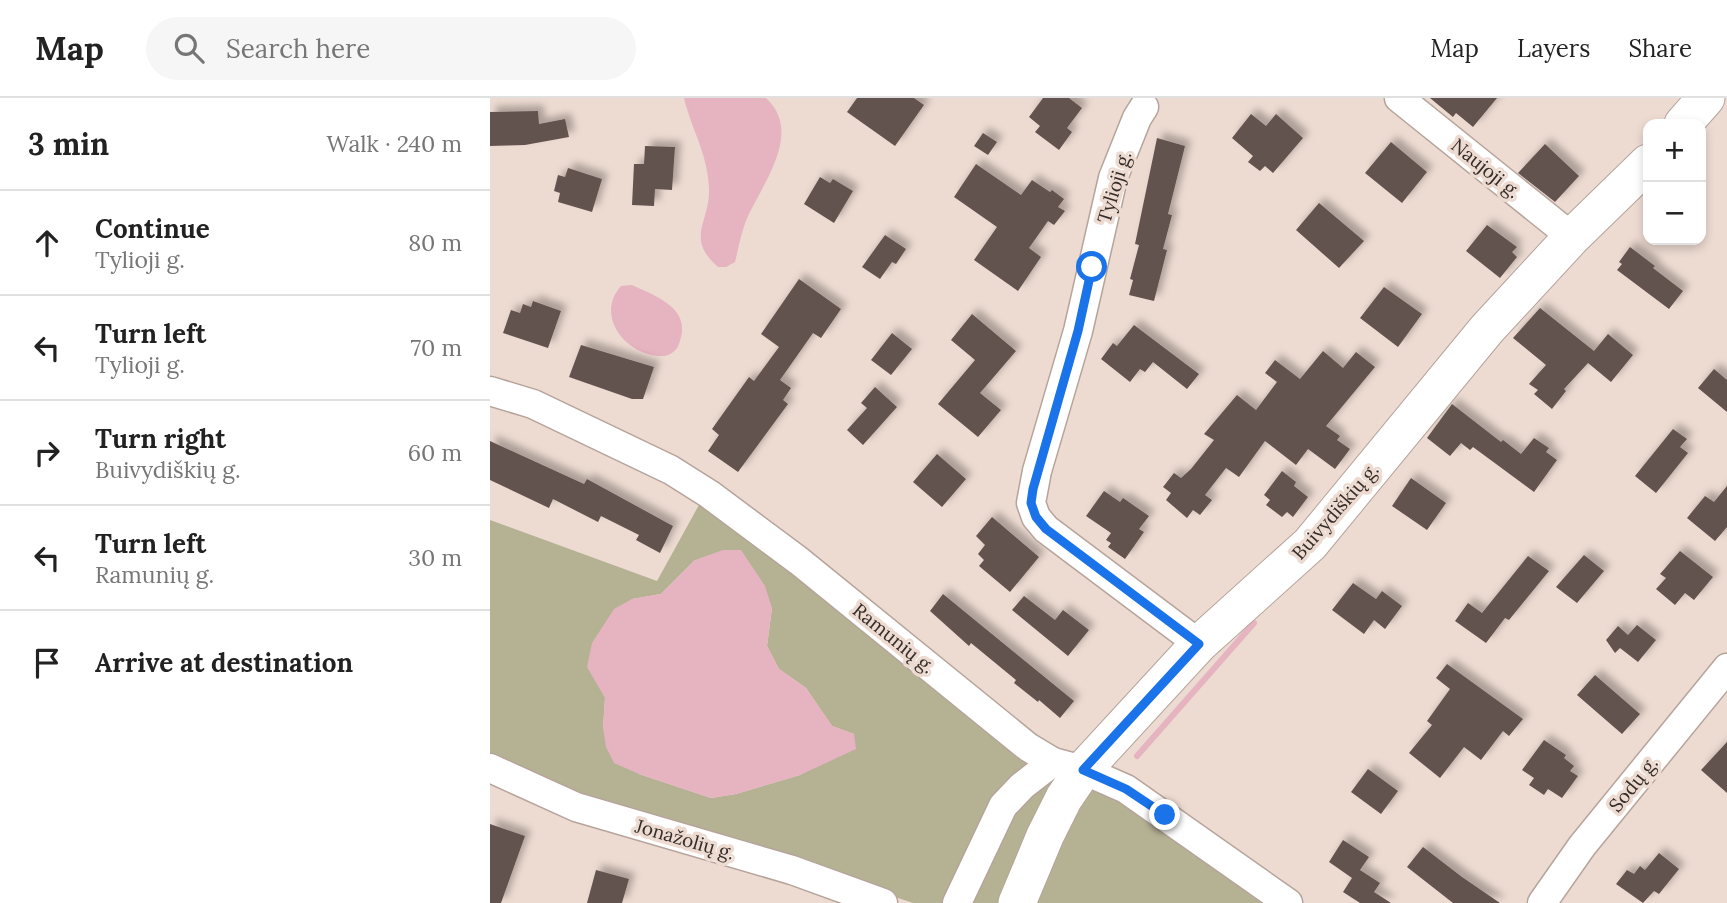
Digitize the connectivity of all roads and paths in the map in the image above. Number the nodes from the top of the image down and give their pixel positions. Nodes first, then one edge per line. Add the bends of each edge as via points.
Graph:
1 (1399, 98) edge
2 (1706, 98) edge
3 (1144, 107) dead end
4 (1687, 119) edge
5 (1643, 168) edge
6 (1572, 237) junction
7 (490, 391) edge
8 (1199, 644) junction
9 (1727, 667) edge
10 (1068, 766) junction
11 (490, 768) edge
12 (883, 903) edge
13 (957, 903) edge
14 (1017, 903) edge
15 (1288, 903) edge
16 (1542, 903) edge

1 - 6 street, Naujoji g.
2 - 4 main road
3 - 8 street, Tylioji g. via 1113,178 1031,503 1046,529
5 - 6 main road, Buivydiškių g.
6 - 8 main road, Buivydiškių g. via 1487,329 1310,544
7 - 10 street, Ramunių g. via 533,404 671,470 709,494 1028,747
8 - 10 main road, Buivydiškių g.
9 - 16 street, Sodų g. via 1582,846
10 - 13 street via 1022,786 1003,806
10 - 14 main road, Buivydiškių g. via 1064,798
10 - 15 street, Ramunių g. via 1126,789
11 - 12 street, Jonažolių g. via 576,807 792,870

